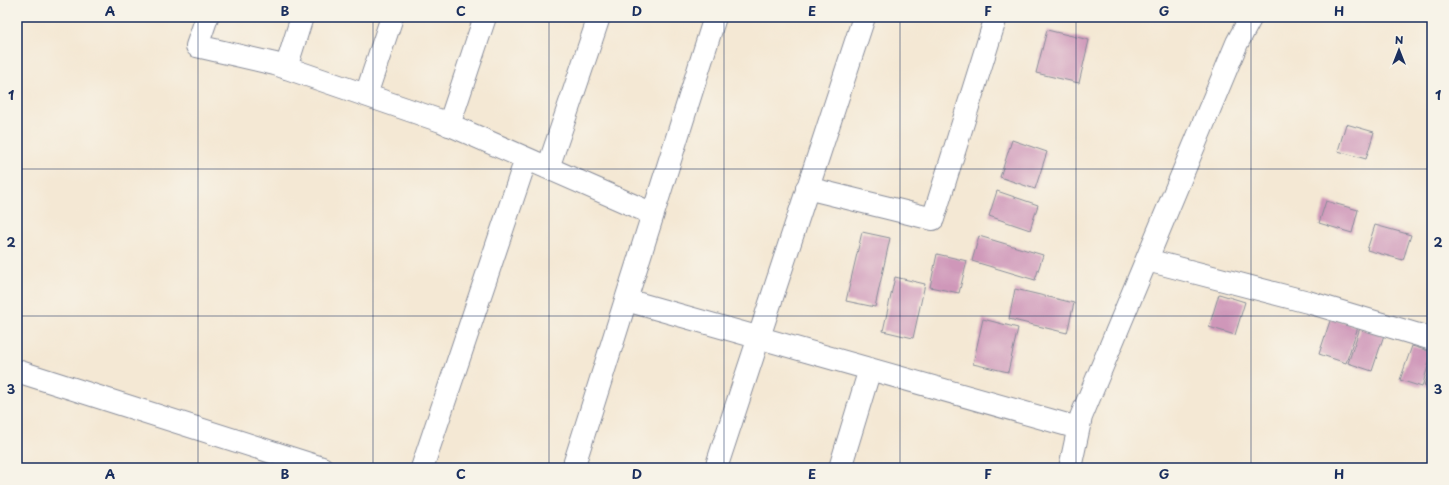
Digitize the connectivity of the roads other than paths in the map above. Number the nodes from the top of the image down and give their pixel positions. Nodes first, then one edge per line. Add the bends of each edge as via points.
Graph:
1 (207, 17) edge
2 (302, 17) edge
3 (392, 17) edge
4 (485, 17) edge
5 (600, 17) edge
6 (716, 17) edge
7 (864, 17) edge
8 (996, 17) edge
9 (1251, 17) edge
10 (286, 68) junction
11 (366, 95) junction
12 (449, 125) junction
13 (526, 159) junction
14 (548, 168) junction
15 (807, 188) junction
16 (653, 214) junction
17 (1146, 260) junction
18 (626, 300) junction
19 (758, 337) junction
20 (1432, 339) edge
21 (870, 368) junction
22 (17, 371) edge
23 (1078, 428) junction
24 (322, 468) edge
25 (422, 468) edge
26 (573, 468) edge
27 (716, 468) edge
28 (840, 468) edge
29 (1070, 468) edge

1 - 10 street via 197,46
2 - 10 street
3 - 11 street
4 - 12 street
5 - 14 street
6 - 16 street
7 - 15 street
8 - 15 street via 933,219
9 - 17 street via 1237,43
10 - 11 street
11 - 12 street
12 - 13 street
13 - 14 street
13 - 25 street
14 - 16 street
15 - 19 street
16 - 18 street
17 - 20 street via 1308,302
17 - 23 street
18 - 19 street
18 - 26 street
19 - 21 street
19 - 27 street
21 - 23 street
21 - 28 street
22 - 24 street
23 - 29 street

